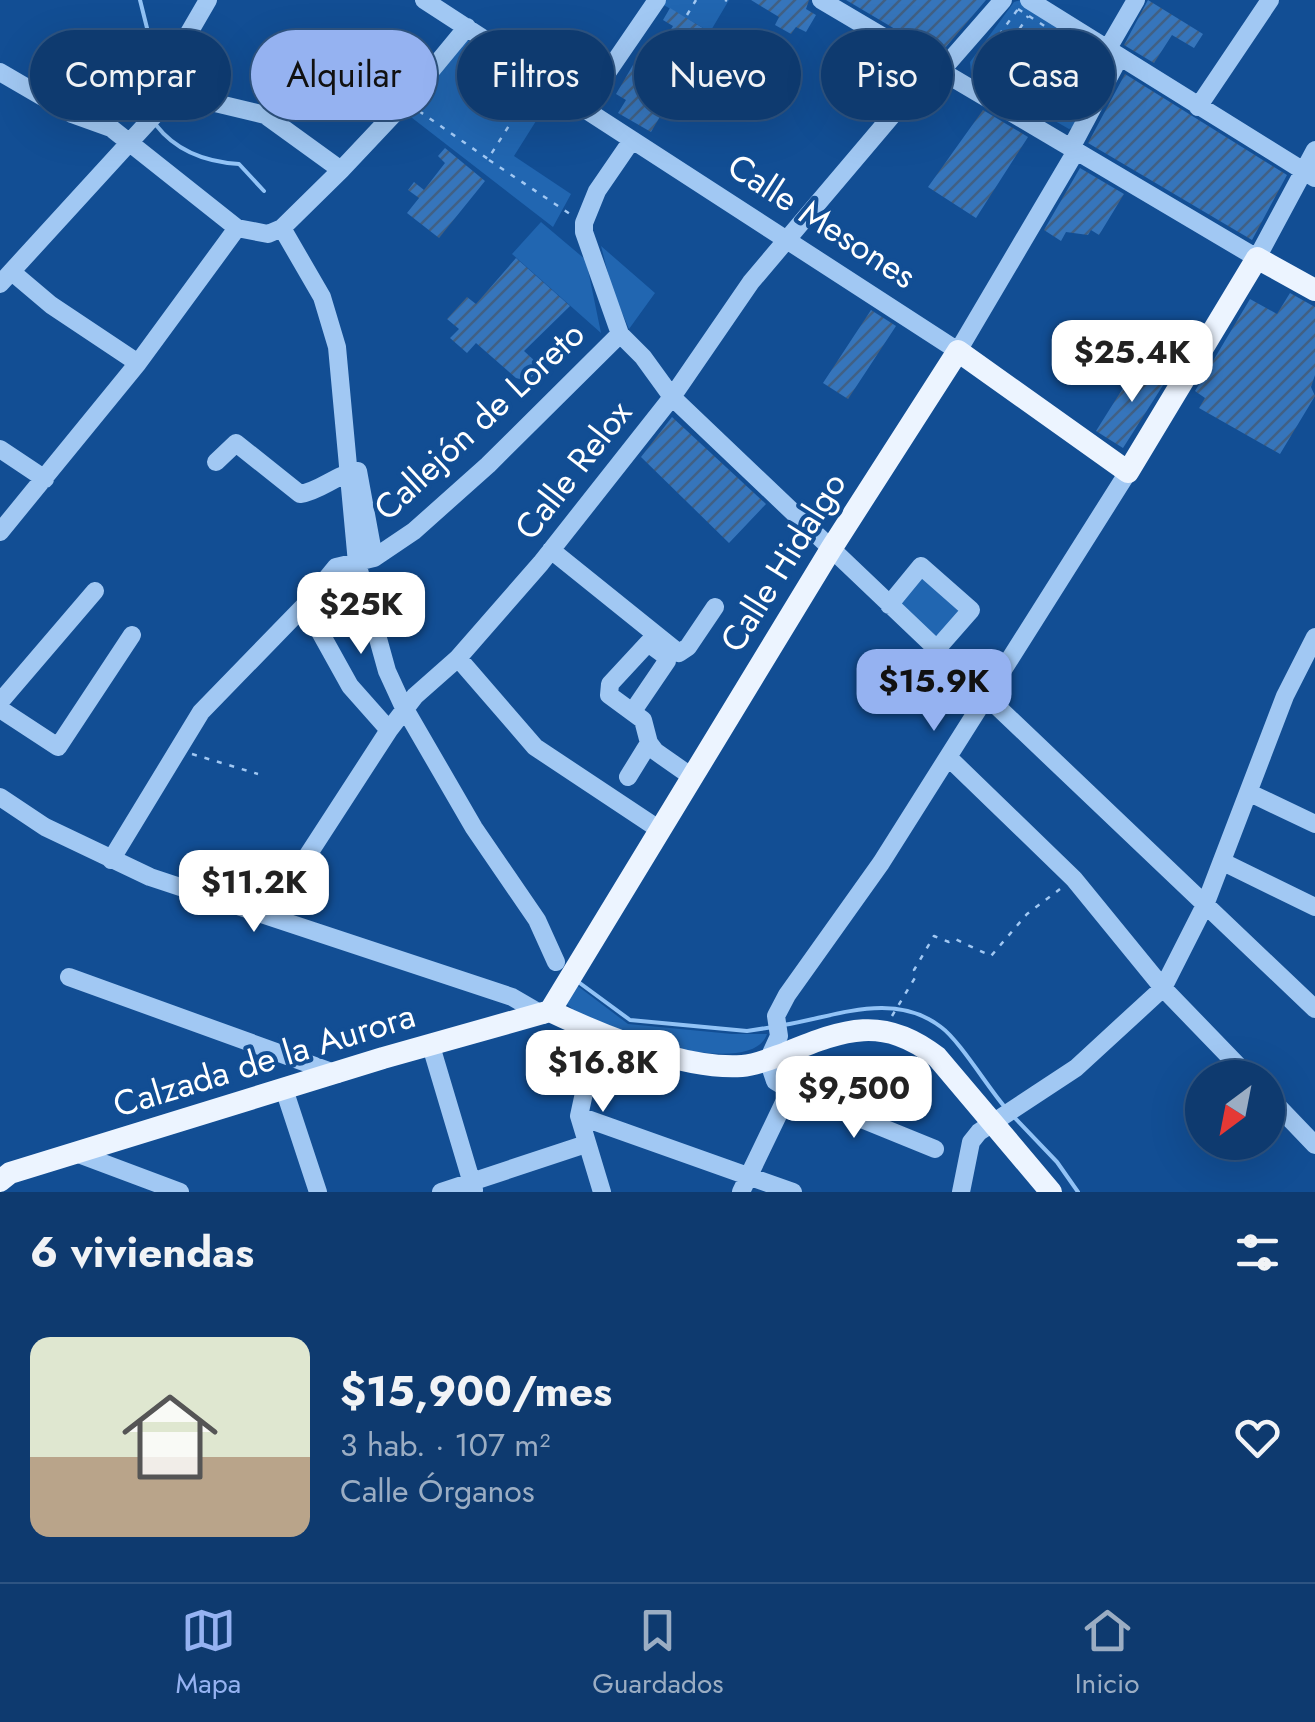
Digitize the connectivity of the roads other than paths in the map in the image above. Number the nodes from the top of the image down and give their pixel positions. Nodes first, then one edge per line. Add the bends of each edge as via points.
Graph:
1 (208, 0) edge
2 (424, 0) edge
3 (656, 0) edge
4 (821, 0) edge
5 (1003, 0) edge
6 (1136, 0) edge
7 (1270, 0) edge
8 (1029, 8) edge
9 (467, 27) junction
10 (190, 30) edge
11 (472, 30) edge
12 (872, 30) edge
13 (1064, 30) edge
14 (1115, 49) edge
15 (953, 52) edge
16 (1115, 55) edge
17 (614, 61) edge
18 (0, 72) edge
19 (953, 77) edge
20 (231, 107) edge
21 (1198, 107) junction
22 (149, 120) edge
23 (601, 120) edge
24 (892, 120) edge
25 (1086, 120) edge
26 (632, 140) junction
27 (129, 144) junction
28 (1074, 149) junction
29 (1315, 150) edge
30 (342, 170) junction
31 (1309, 175) edge
32 (237, 228) junction
33 (282, 228) junction
34 (788, 241) junction
35 (1257, 258) junction
36 (6, 278) edge
37 (1315, 290) edge
38 (620, 334) junction
39 (958, 350) junction
40 (138, 363) junction
41 (672, 397) junction
42 (0, 449) edge
43 (216, 462) dead end
44 (348, 472) junction
45 (1128, 472) junction
46 (44, 479) junction
47 (0, 532) edge
48 (831, 549) junction
49 (551, 550) junction
50 (365, 560) junction
51 (94, 591) dead end
52 (305, 605) junction
53 (889, 605) junction
54 (715, 607) dead end
55 (132, 635) dead end
56 (1315, 636) edge
57 (935, 651) junction
58 (458, 658) junction
59 (986, 697) junction
60 (0, 705) edge
61 (405, 708) junction
62 (633, 711) dead end
63 (389, 730) junction
64 (649, 743) junction
65 (948, 756) junction
66 (628, 777) dead end
67 (692, 778) junction
68 (1250, 793) junction
69 (0, 797) edge
70 (1315, 824) edge
71 (660, 830) junction
72 (111, 860) junction
73 (1223, 862) junction
74 (1205, 906) junction
75 (1315, 906) edge
76 (269, 915) junction
77 (556, 962) dead end
78 (69, 977) dead end
79 (1163, 988) junction
80 (1315, 1009) edge
81 (546, 1013) junction
82 (606, 1037) junction
83 (431, 1046) junction
84 (768, 1060) junction
85 (1233, 1060) edge
86 (337, 1074) junction
87 (284, 1089) junction
88 (790, 1090) junction
89 (1285, 1114) edge
90 (579, 1116) junction
91 (999, 1120) junction
92 (586, 1144) junction
93 (1315, 1145) edge
94 (935, 1149) dead end
95 (76, 1153) junction
96 (0, 1182) edge
97 (745, 1183) edge
98 (473, 1187) edge
99 (180, 1192) edge
100 (318, 1192) edge
101 (441, 1192) edge
102 (602, 1192) edge
103 (793, 1192) edge
104 (962, 1192) edge
105 (1051, 1192) edge

1 - 10 street
2 - 9 street, Calle Mesones
3 - 17 street
4 - 12 street
5 - 15 street, Calle Relox
6 - 14 street, Calle Hidalgo
7 - 21 street
8 - 13 street
9 - 11 street, Calle Mesones
9 - 30 street
16 - 21 street
18 - 27 street via 72,114 111,128
19 - 28 street
20 - 30 street via 265,116
21 - 31 street
22 - 27 street
23 - 26 street, Calle Mesones
24 - 34 street, Calle Relox
25 - 28 street, Calle Hidalgo
26 - 34 street, Calle Mesones
26 - 38 street via 584,224
27 - 32 street
27 - 36 street
28 - 35 street
28 - 39 street, Calle Hidalgo
29 - 31 street
30 - 33 street
31 - 35 street
32 - 33 street via 268,234
32 - 40 street
33 - 44 street via 322,297 337,347
34 - 39 street, Calle Mesones
34 - 41 street, Calle Relox via 751,282
35 - 37 main road
35 - 45 main road
36 - 40 street
38 - 41 street
38 - 50 street, Callejón de Loreto via 414,531
39 - 45 main road, Calle Mesones
39 - 48 main road, Calle Hidalgo
40 - 46 street
41 - 48 street
41 - 49 street, Calle Relox
42 - 46 street
43 - 44 street via 236,443 300,494
44 - 50 street
45 - 59 street
46 - 47 street
48 - 53 street
48 - 67 main road, Calle Hidalgo
49 - 54 street via 679,653
49 - 58 street, Calle Relox
50 - 52 street, Callejón de Loreto via 336,567
50 - 61 street via 387,671
51 - 60 street
52 - 63 street via 350,686
52 - 72 street, Callejón de Loreto via 200,712
53 - 57 street
53 - 57 street via 921,566 971,610
55 - 60 street via 58,747
56 - 68 street
57 - 59 street
58 - 61 street, Calle Relox
58 - 71 street via 536,747
59 - 65 street
59 - 74 street
61 - 63 street, Calle Relox
61 - 77 street via 537,920
62 - 64 street
63 - 76 street, Calle Relox
64 - 66 street
64 - 67 street
65 - 79 street via 1074,879
65 - 84 street via 795,982 776,1016 778,1036
67 - 71 main road, Calle Hidalgo
68 - 70 street
68 - 73 street
69 - 72 street
71 - 81 main road, Calle Hidalgo
72 - 76 street
73 - 74 street
73 - 75 street
74 - 79 street
74 - 80 street
76 - 81 street
78 - 86 street
79 - 85 street
79 - 91 street via 1076,1068
81 - 82 main road
81 - 83 main road, Calzada de la Aurora
82 - 84 main road via 710,1064
82 - 90 street
83 - 86 main road, Calzada de la Aurora
83 - 98 street
84 - 88 street via 775,1081
84 - 91 main road via 832,1034 889,1032 937,1057
86 - 87 main road, Calzada de la Aurora
87 - 95 main road, Calzada de la Aurora
87 - 100 street
88 - 94 street
88 - 97 street
89 - 93 street
90 - 92 street
90 - 97 street
91 - 104 street via 971,1142
91 - 105 main road
92 - 98 street
92 - 102 street
95 - 96 main road, Calzada de la Aurora
95 - 99 street
97 - 103 street
98 - 101 street

